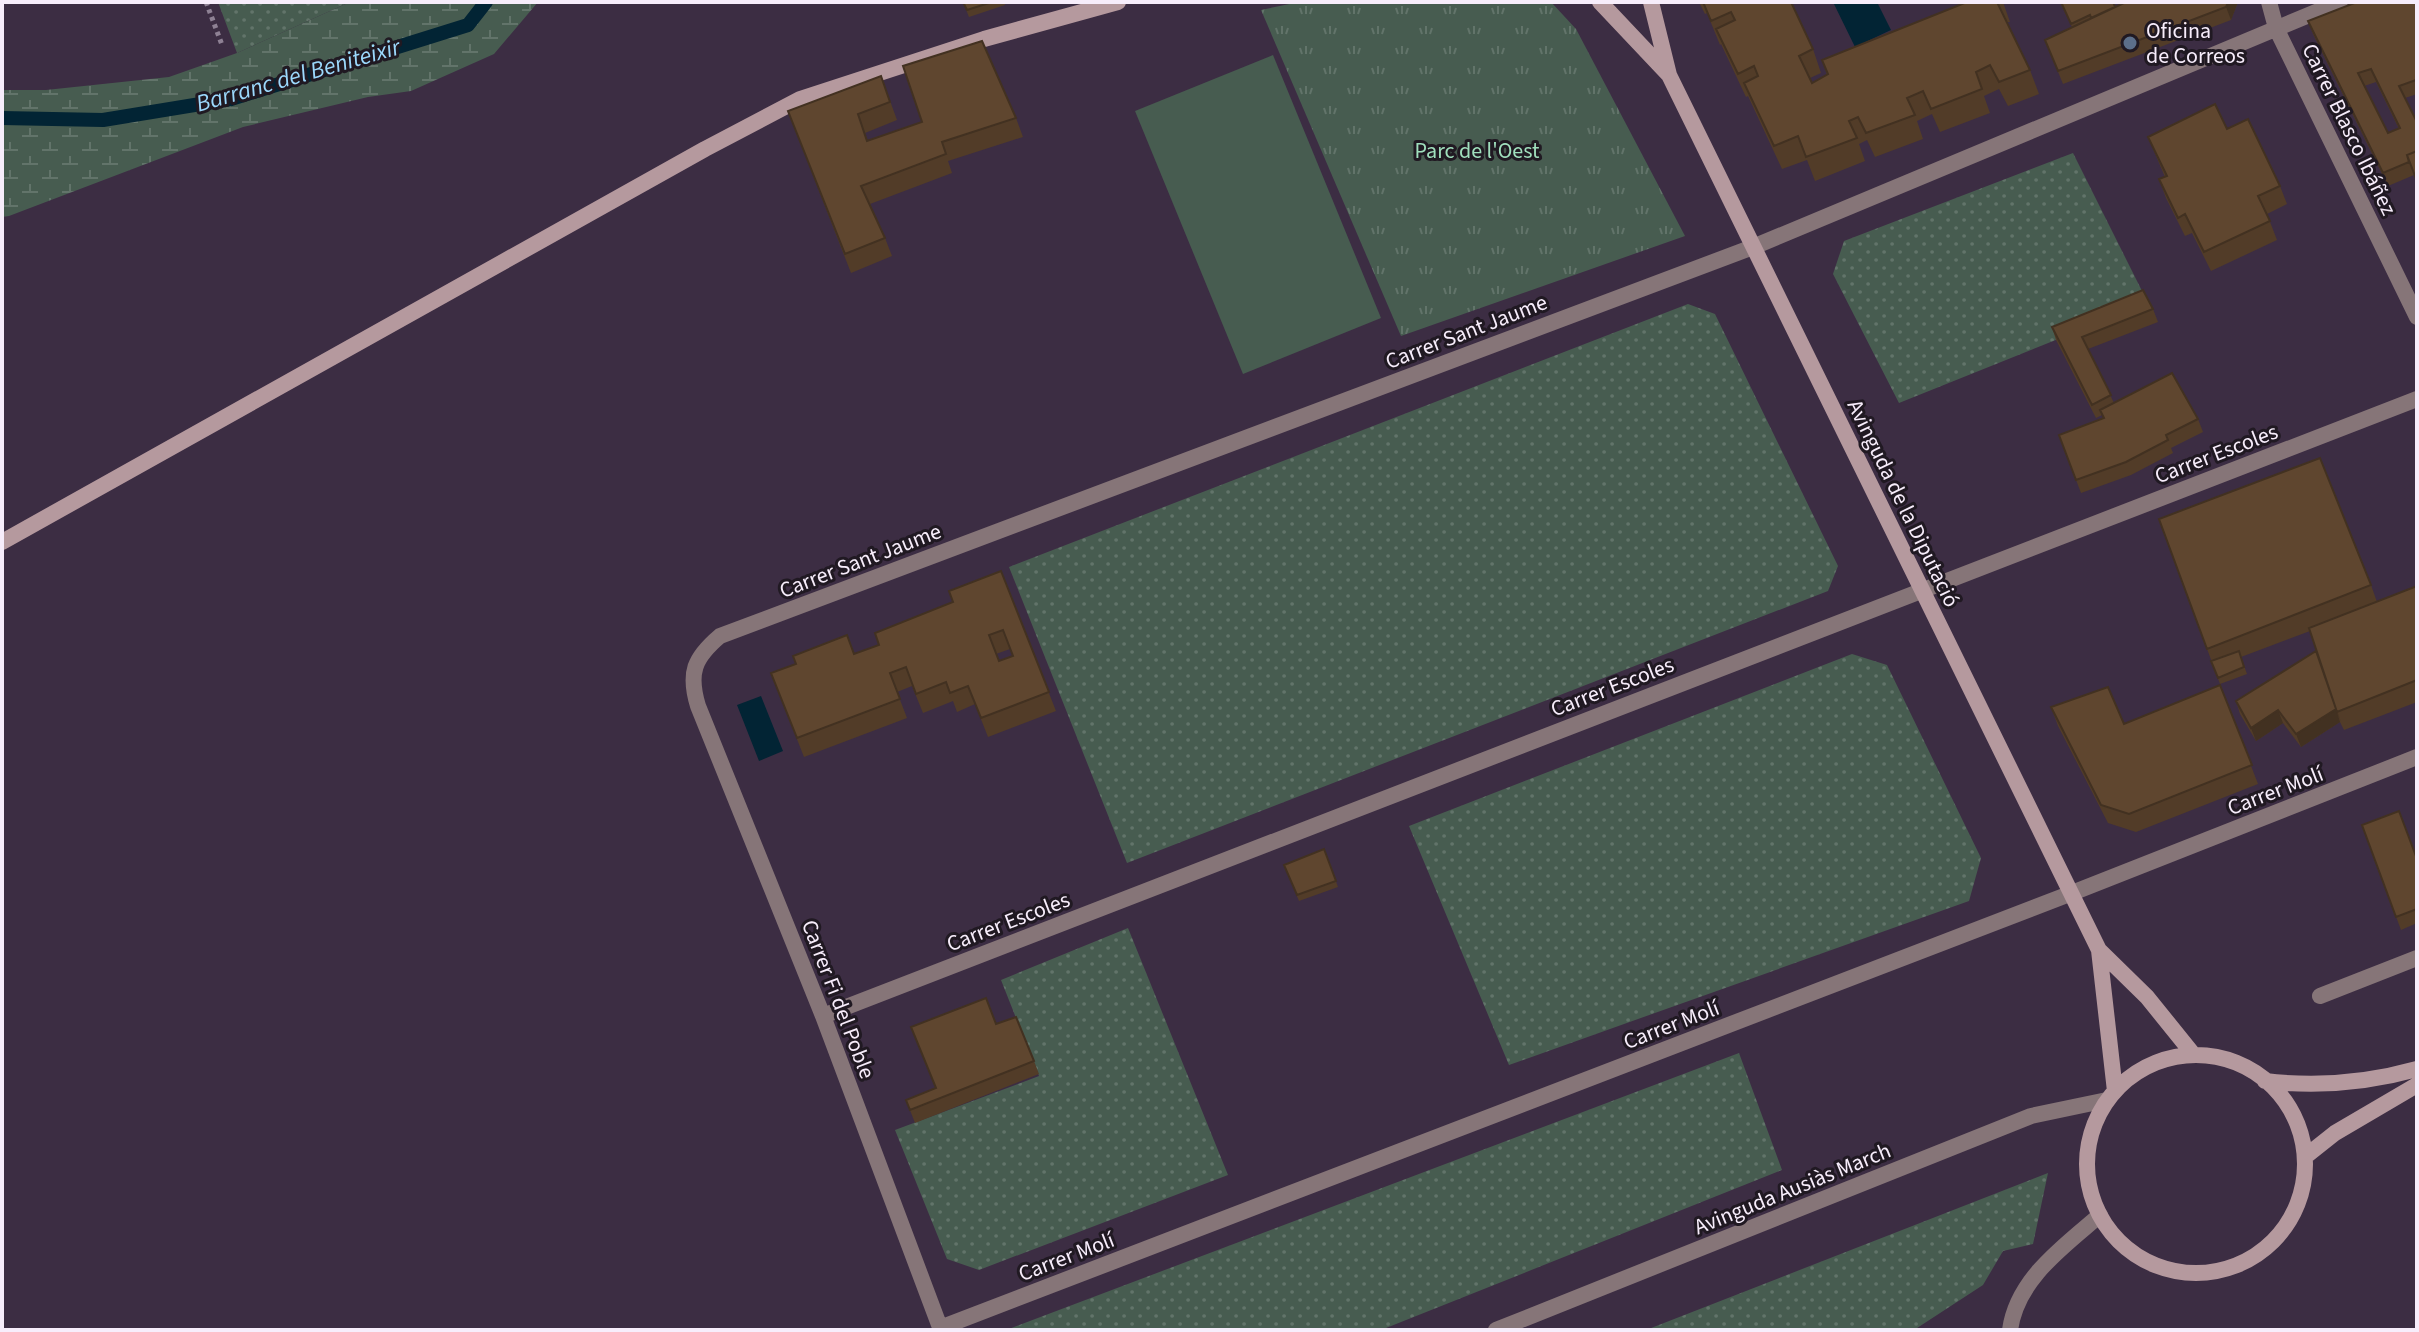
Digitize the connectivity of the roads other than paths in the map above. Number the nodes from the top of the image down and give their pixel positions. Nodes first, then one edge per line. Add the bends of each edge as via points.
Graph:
1 (1118, 2) edge
2 (1600, 2) edge
3 (1651, 2) edge
4 (2269, 2) edge
5 (2340, 2) edge
6 (2276, 28) junction
7 (1669, 75) junction
8 (1753, 247) junction
9 (2417, 317) edge
10 (2417, 399) edge
11 (2, 542) edge
12 (1922, 589) junction
13 (692, 686) joint
14 (2417, 757) edge
15 (2072, 893) junction
16 (2099, 950) junction
17 (2417, 958) edge
18 (2320, 996) dead end
19 (823, 1016) junction
20 (2193, 1054) junction
21 (2417, 1069) edge
22 (2265, 1081) junction
23 (2417, 1085) edge
24 (2111, 1095) junction
25 (2306, 1156) junction
26 (2100, 1215) junction
27 (941, 1329) edge
28 (1496, 1330) edge
29 (2010, 1330) edge

1 - 11 street via 800,99
2 - 7 street, Avinguda de la Diputació
3 - 7 street, Avinguda de la Diputació
4 - 6 street, Carrer Blasco Ibáñez
5 - 6 street, Carrer Sant Jaume
6 - 8 street, Carrer Sant Jaume
6 - 9 street, Carrer Blasco Ibáñez
7 - 8 street, Avinguda de la Diputació
8 - 12 street, Avinguda de la Diputació
8 - 13 street, Carrer Sant Jaume via 720,636 695,664
10 - 12 street, Carrer Escoles
12 - 15 street, Avinguda de la Diputació
12 - 19 street, Carrer Escoles
13 - 19 street, Carrer Fi del Poble
14 - 15 street, Carrer Molí
15 - 16 street, Avinguda de la Diputació
15 - 27 street, Carrer Molí
16 - 20 street via 2147,997
16 - 24 street
17 - 18 street
19 - 27 street, Carrer Fi del Poble
20 - 22 street via 2242,1064
20 - 24 street via 2150,1065
21 - 22 street via 2317,1085
22 - 25 street via 2285,1099 2300,1126
23 - 25 street
24 - 26 street via 2094,1127 2087,1156 2089,1187
24 - 28 street, Avinguda Ausiàs March via 2031,1116
25 - 26 street via 2304,1186 2294,1214 2254,1257 2226,1269 2168,1269 2117,1239
26 - 29 street via 2023,1289

